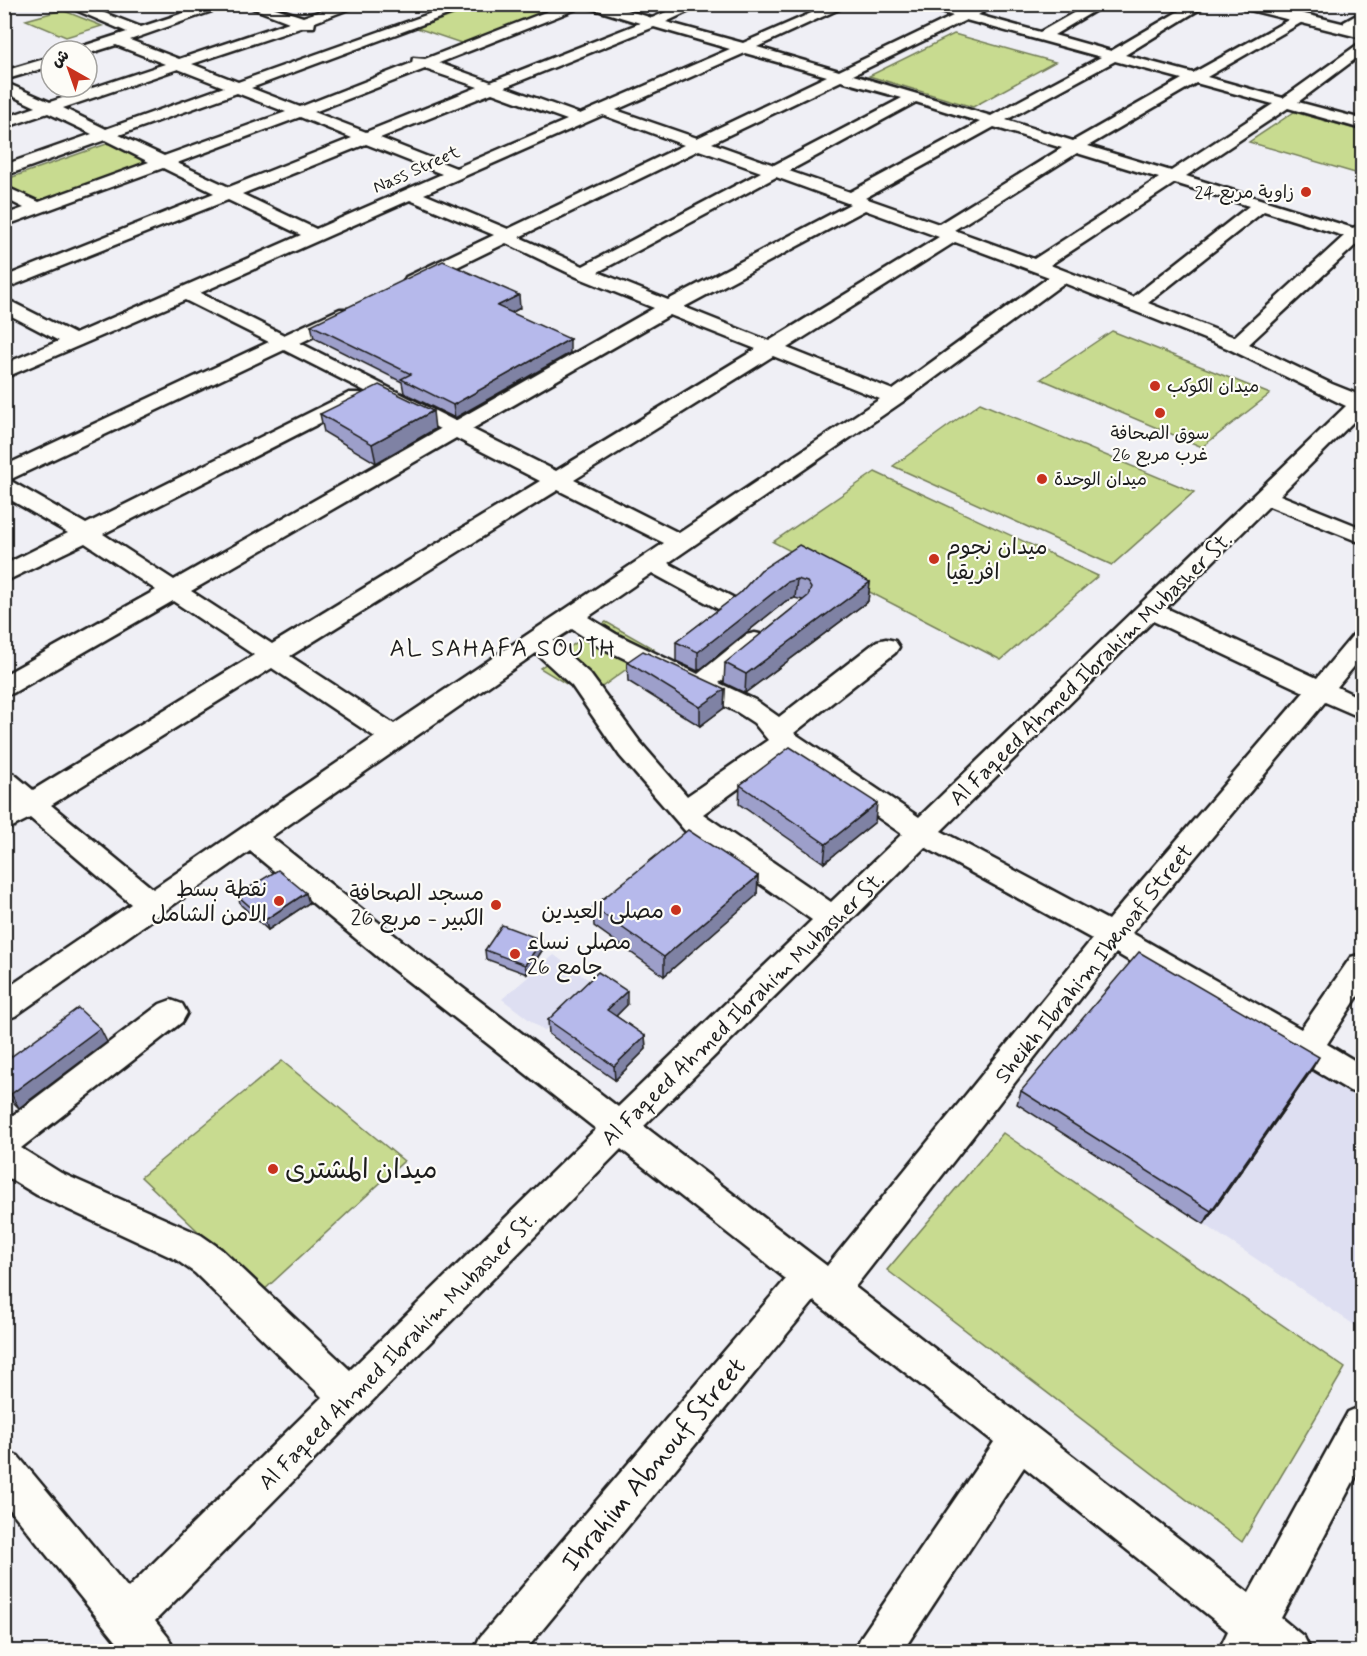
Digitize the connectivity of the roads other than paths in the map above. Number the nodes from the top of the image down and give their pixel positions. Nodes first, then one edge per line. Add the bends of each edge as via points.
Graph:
1 (68, 4) edge
2 (226, 4) edge
3 (248, 4) edge
4 (356, 4) edge
5 (471, 4) edge
6 (579, 4) edge
7 (590, 4) edge
8 (698, 4) edge
9 (844, 4) edge
10 (922, 4) edge
11 (989, 4) edge
12 (1100, 4) edge
13 (1202, 4) edge
14 (1243, 4) edge
15 (1266, 5) edge
16 (964, 16) junction
17 (1362, 16) edge
18 (1299, 18) junction
19 (304, 22) junction
20 (651, 24) junction
21 (324, 29) dead end
22 (1358, 29) edge
23 (140, 32) junction
24 (344, 36) dead end
25 (1041, 37) junction
26 (117, 40) junction
27 (364, 43) junction
28 (99, 46) edge
29 (746, 48) junction
30 (1362, 48) edge
31 (385, 50) dead end
32 (1113, 56) junction
33 (405, 57) dead end
34 (181, 64) junction
35 (425, 64) junction
36 (39, 65) edge
37 (841, 75) junction
38 (4, 76) edge
39 (1196, 79) junction
40 (4, 86) edge
41 (242, 87) junction
42 (491, 87) junction
43 (915, 97) junction
44 (1286, 103) junction
45 (50, 107) junction
46 (602, 110) junction
47 (300, 112) junction
48 (580, 119) junction
49 (993, 121) junction
50 (4, 123) edge
51 (1362, 124) edge
52 (107, 135) junction
53 (368, 138) junction
54 (696, 143) junction
55 (1073, 148) junction
56 (162, 162) junction
57 (4, 171) edge
58 (775, 171) junction
59 (455, 173) junction
60 (1169, 177) junction
61 (4, 191) edge
62 (225, 194) junction
63 (409, 194) junction
64 (857, 201) junction
65 (1261, 205) junction
66 (38, 208) junction
67 (4, 221) edge
68 (1360, 233) edge
69 (315, 235) junction
70 (945, 235) junction
71 (506, 236) junction
72 (1035, 267) junction
73 (583, 273) junction
74 (1061, 277) junction
75 (4, 284) edge
76 (401, 286) edge
77 (184, 292) junction
78 (4, 304) edge
79 (1135, 304) junction
80 (360, 306) edge
81 (670, 307) junction
82 (75, 341) junction
83 (287, 342) junction
84 (1236, 345) junction
85 (775, 348) junction
86 (4, 372) edge
87 (374, 387) junction
88 (895, 398) junction
89 (1362, 403) edge
90 (457, 428) junction
91 (4, 475) edge
92 (558, 480) junction
93 (4, 486) edge
94 (1266, 497) junction
95 (84, 533) junction
96 (1362, 536) edge
97 (681, 543) junction
98 (651, 563) junction
99 (4, 575) edge
100 (174, 592) junction
101 (729, 605) edge
102 (1149, 610) junction
103 (572, 617) junction
104 (770, 629) edge
105 (536, 640) junction
106 (607, 640) junction
107 (1362, 642) edge
108 (677, 646) dead end
109 (886, 647) dead end
110 (275, 656) junction
111 (564, 662) junction
112 (653, 663) junction
113 (701, 685) junction
114 (4, 687) edge
115 (1322, 690) junction
116 (1362, 709) edge
117 (394, 737) junction
118 (781, 737) junction
119 (4, 781) edge
120 (32, 804) junction
121 (685, 812) junction
122 (4, 821) edge
123 (922, 833) junction
124 (250, 836) junction
125 (151, 904) junction
126 (833, 919) junction
127 (1112, 936) junction
128 (1362, 966) edge
129 (4, 1007) edge
130 (171, 1013) dead end
131 (1306, 1048) junction
132 (1362, 1081) edge
133 (620, 1127) junction
134 (4, 1142) edge
135 (4, 1156) edge
136 (821, 1284) junction
137 (350, 1397) junction
138 (1362, 1426) edge
139 (1020, 1438) junction
140 (10, 1489) edge
141 (127, 1619) junction
142 (1247, 1638) edge
143 (153, 1652) edge
144 (495, 1652) edge
145 (876, 1652) edge
146 (1289, 1652) edge

1 - 23 street
2 - 23 street
3 - 19 street
4 - 19 street
5 - 27 street
6 - 35 street
7 - 20 street
8 - 20 street
9 - 29 street, Nass Street
10 - 16 street
11 - 16 street
12 - 25 street
13 - 32 street
14 - 18 main road
15 - 22 main road
16 - 25 street
16 - 37 street
17 - 22 street
18 - 22 main road
18 - 39 street
19 - 21 street
19 - 34 street
20 - 29 street
20 - 42 street
23 - 26 street
24 - 27 street
25 - 32 street
26 - 28 street
26 - 34 street
27 - 31 street
27 - 41 street
29 - 37 street
29 - 46 street, Nass Street
30 - 44 street
32 - 39 street
32 - 49 street
33 - 35 street
34 - 41 street
34 - 45 street
35 - 42 street
35 - 47 street
36 - 38 street
37 - 43 street
37 - 54 street
39 - 44 street
39 - 55 street
40 - 45 street
41 - 47 street
41 - 52 street
42 - 48 street
42 - 53 street
43 - 49 street
43 - 58 street
44 - 51 street
44 - 60 street
45 - 50 street
45 - 52 street
46 - 48 street, Nass Street
46 - 54 street
47 - 53 street
47 - 56 street
48 - 59 street, Nass Street
49 - 55 street
49 - 64 street
52 - 56 street
52 - 57 street
53 - 59 street
53 - 62 street
54 - 58 street
54 - 71 street
55 - 60 street
55 - 70 street
56 - 62 street
56 - 66 street
58 - 64 street
58 - 73 street
59 - 63 street, Nass Street
60 - 65 street
60 - 72 street
61 - 66 street
62 - 69 street
62 - 75 street
63 - 69 street, Nass Street
63 - 71 street
64 - 70 street
64 - 81 street
65 - 68 street
65 - 79 street
66 - 67 street
68 - 84 street
69 - 77 street, Nass Street
70 - 72 street
70 - 85 street
71 - 73 street
71 - 76 street
72 - 74 street
73 - 81 street
74 - 79 street
74 - 88 street
77 - 82 street, Nass Street
77 - 83 street
78 - 82 street
79 - 84 street
80 - 83 street
81 - 85 street
81 - 90 street
82 - 86 street, Nass Street
83 - 87 street
83 - 91 street
84 - 89 street via 1302,379
85 - 88 street
85 - 92 street
87 - 90 street
87 - 95 street
88 - 97 street
89 - 94 street, Al Faqeed Ahmed Ibrahim Mubasher St.
90 - 92 street
90 - 100 street
92 - 97 street
92 - 110 street
93 - 95 street
94 - 96 street
94 - 102 street, Al Faqeed Ahmed Ibrahim Mubasher St.
95 - 99 street
95 - 100 street
97 - 98 street
98 - 101 street
98 - 103 street
100 - 110 street
100 - 114 street
102 - 115 street
102 - 123 street, Al Faqeed Ahmed Ibrahim Mubasher St.
103 - 105 street
103 - 106 street
104 - 113 street
105 - 111 street
105 - 117 street
106 - 111 street
106 - 112 street
107 - 115 street, Sheikh Ibrahim Ibenoaf Street
108 - 112 street
109 - 118 street
110 - 117 street
110 - 120 street
111 - 121 street via 630,749
112 - 113 street
113 - 118 street via 763,717
115 - 116 street
115 - 127 street, Sheikh Ibrahim Ibenoaf Street
117 - 124 street
118 - 121 street
118 - 123 street
119 - 120 street
120 - 122 street
120 - 125 street
121 - 126 street via 725,847
123 - 126 street, Al Faqeed Ahmed Ibrahim Mubasher St.
123 - 127 street
124 - 125 street
124 - 133 street
125 - 129 street
126 - 133 street, Al Faqeed Ahmed Ibrahim Mubasher St.
127 - 131 street
127 - 136 street, Sheikh Ibrahim Ibenoaf Street
128 - 131 street
130 - 134 street
131 - 132 street
133 - 136 street
133 - 137 street, Al Faqeed Ahmed Ibrahim Mubasher St.
135 - 137 street via 49,1184 188,1247 208,1261
136 - 139 street
136 - 144 street, Ibrahim Abnouf Street
137 - 141 street, Al Faqeed Ahmed Ibrahim Mubasher St.
138 - 142 street
139 - 142 street
139 - 145 street
140 - 141 street
141 - 143 street
142 - 146 street

